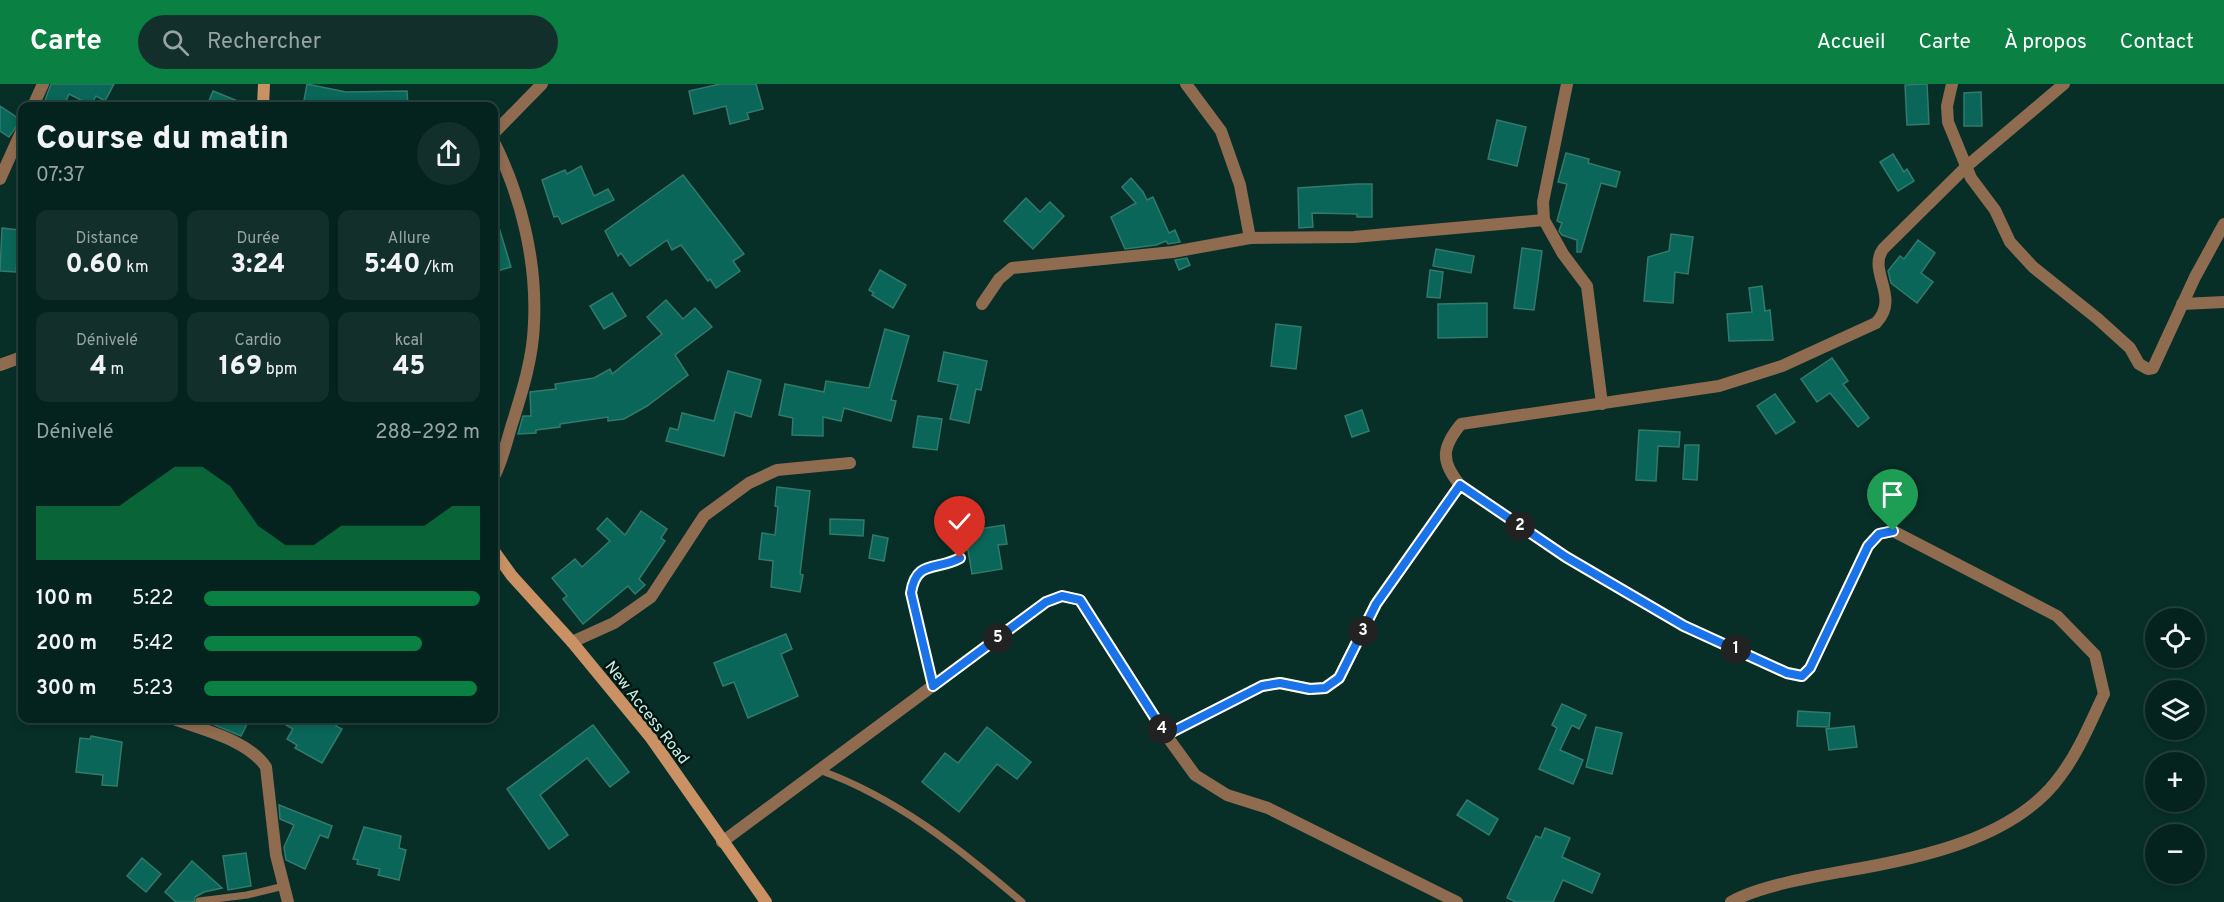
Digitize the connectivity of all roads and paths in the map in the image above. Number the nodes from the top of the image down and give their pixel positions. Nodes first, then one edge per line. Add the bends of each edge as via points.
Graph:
1 (43, 84) edge
2 (264, 84) edge
3 (542, 84) edge
4 (1186, 84) edge
5 (1567, 84) edge
6 (1952, 84) edge
7 (2064, 84) edge
8 (35, 102) edge
9 (263, 102) edge
10 (498, 129) edge
11 (18, 138) edge
12 (498, 151) edge
13 (1967, 166) junction
14 (0, 179) edge
15 (1544, 220) junction
16 (2224, 224) edge
17 (1250, 238) junction
18 (2224, 303) edge
19 (982, 304) dead end
20 (2182, 304) junction
21 (18, 358) edge
22 (0, 365) edge
23 (1602, 404) junction
24 (850, 463) dead end
25 (498, 465) edge
26 (1460, 485) junction
27 (961, 518) dead end
28 (498, 557) edge
29 (572, 642) junction
30 (933, 686) junction
31 (184, 723) edge
32 (1166, 735) junction
33 (819, 770) junction
34 (723, 842) junction
35 (284, 886) junction
36 (199, 901) edge
37 (288, 902) edge
38 (766, 902) edge
39 (1022, 902) edge
40 (1457, 902) edge
41 (1731, 902) edge

1 - 8 street
2 - 9 main road
3 - 10 street
4 - 17 street via 1221,131 1240,185
5 - 15 street via 1543,202
6 - 13 street via 1948,122
7 - 13 street
11 - 14 street
12 - 25 street via 520,208 531,259 534,323 527,377
13 - 20 street via 2010,242 2053,284 2098,318 2148,369 2153,368
13 - 23 street via 1879,255 1887,301 1884,314 1876,323 1782,366 1719,386
15 - 17 street via 1354,237
15 - 23 street via 1587,286
16 - 20 street
17 - 19 street via 1173,252 1012,268
18 - 20 street
21 - 22 street
23 - 26 street via 1461,424 1449,440 1445,456 1449,472
24 - 29 street via 777,470 749,483 704,516 651,597 614,622
26 - 32 street via 1376,604 1339,678 1325,688 1280,683 1262,686
26 - 41 street via 1566,557 1684,626 1787,673 1802,676 1810,668 1868,546 1879,534 1893,531 2057,616 2095,655 2104,694 2061,776 2029,808 1980,835 1916,859 1808,878
27 - 30 lane via 960,558 922,569 913,581 911,593
28 - 29 main road, New Access Road
29 - 34 main road, New Access Road via 651,738
30 - 32 street via 1046,602 1062,596 1080,600
30 - 33 street
31 - 35 street via 244,747 258,755 266,767 276,855
32 - 40 street via 1195,775 1227,795 1268,808
33 - 34 street
33 - 39 lane via 883,798 981,867
34 - 38 main road, New Access Road
35 - 36 lane
35 - 37 street

